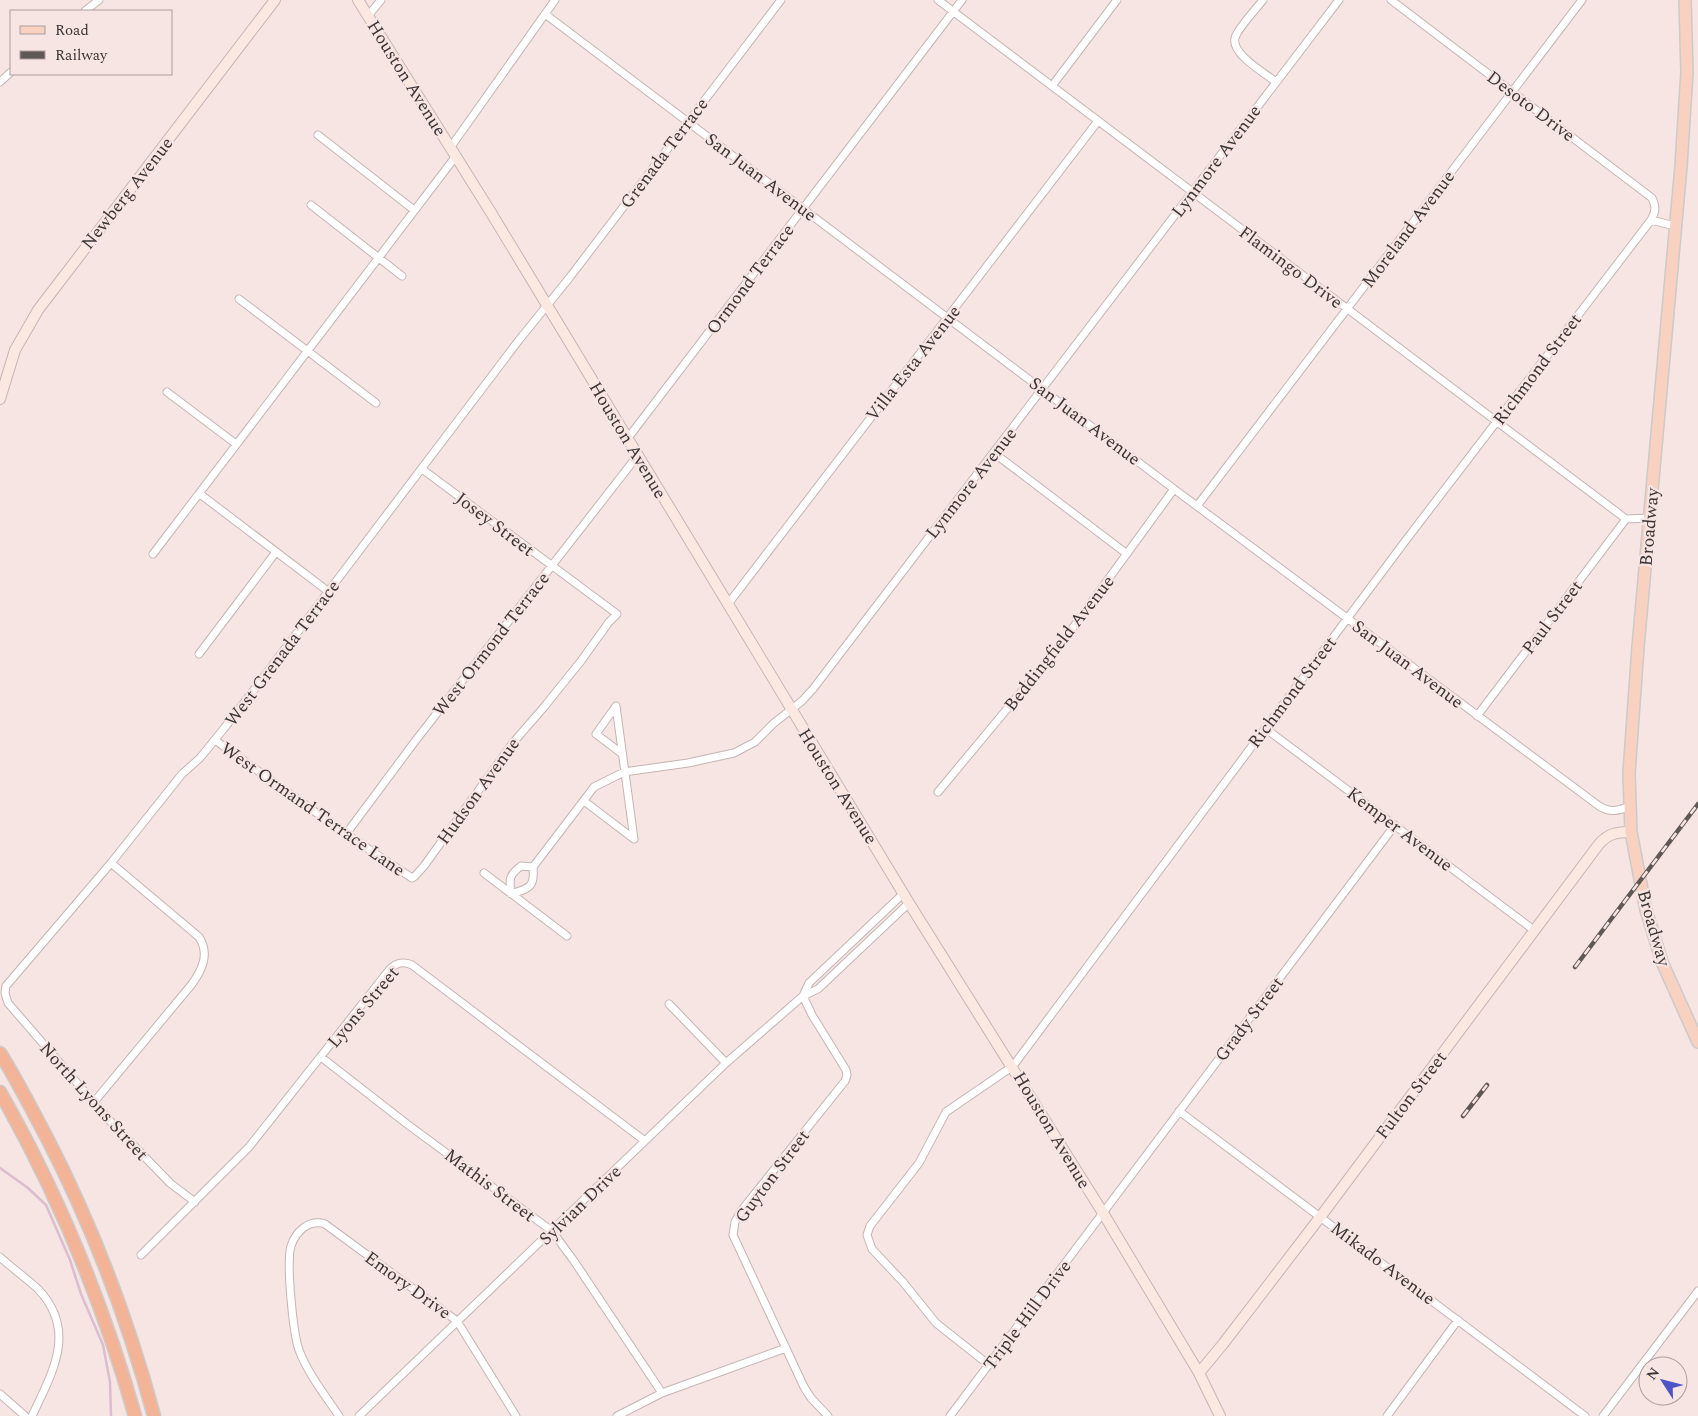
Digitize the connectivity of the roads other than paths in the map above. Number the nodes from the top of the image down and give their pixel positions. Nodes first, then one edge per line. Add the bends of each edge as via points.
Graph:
1 (99, 0) edge
2 (275, 0) edge
3 (358, 0) edge
4 (381, 0) edge
5 (555, 0) edge
6 (781, 0) edge
7 (938, 0) edge
8 (962, 0) edge
9 (1117, 0) edge
10 (1263, 0) edge
11 (1339, 0) edge
12 (1391, 0) edge
13 (1582, 0) edge
14 (1684, 0) edge
15 (86, 10) edge
16 (954, 12) junction
17 (545, 14) junction
18 (368, 16) junction
19 (10, 73) edge
20 (0, 82) edge
21 (1276, 82) junction
22 (1052, 86) junction
23 (1512, 92) junction
24 (1098, 121) junction
25 (689, 122) junction
26 (318, 135) dead end
27 (453, 152) junction
28 (1193, 192) junction
29 (311, 205) dead end
30 (804, 209) junction
31 (414, 210) junction
32 (1651, 220) junction
33 (1675, 226) junction
34 (378, 257) junction
35 (402, 276) dead end
36 (239, 299) dead end
37 (547, 306) junction
38 (1347, 309) junction
39 (949, 318) junction
40 (307, 350) junction
41 (1043, 389) junction
42 (167, 392) dead end
43 (0, 399) edge
44 (376, 403) dead end
45 (1497, 421) junction
46 (628, 438) junction
47 (236, 444) junction
48 (994, 453) junction
49 (638, 455) junction
50 (422, 469) junction
51 (1174, 488) junction
52 (200, 494) junction
53 (1197, 506) junction
54 (1650, 518) junction
55 (1626, 519) junction
56 (276, 552) junction
57 (153, 554) dead end
58 (1126, 554) junction
59 (552, 566) junction
60 (328, 592) junction
61 (728, 604) junction
62 (617, 614) joint
63 (1347, 618) junction
64 (199, 654) dead end
65 (791, 709) junction
66 (1477, 716) junction
67 (1265, 728) junction
68 (215, 740) junction
69 (622, 753) junction
70 (624, 772) junction
71 (938, 792) dead end
72 (584, 802) junction
73 (1630, 806) junction
74 (1395, 825) junction
75 (1631, 832) junction
76 (346, 834) junction
77 (111, 863) junction
78 (533, 867) junction
79 (484, 873) dead end
80 (412, 878) joint
81 (904, 893) junction
82 (511, 894) junction
83 (909, 902) junction
84 (1535, 931) junction
85 (567, 936) dead end
86 (5, 990) joint
87 (803, 996) junction
88 (669, 1004) dead end
89 (1698, 1042) edge
90 (0, 1053) edge
91 (321, 1057) junction
92 (726, 1063) junction
93 (1013, 1066) junction
94 (0, 1092) edge
95 (94, 1102) junction
96 (1179, 1111) junction
97 (645, 1141) junction
98 (195, 1202) junction
99 (1103, 1213) junction
100 (1321, 1216) junction
101 (552, 1231) junction
102 (141, 1255) dead end
103 (0, 1257) edge
104 (1698, 1291) edge
105 (457, 1320) junction
106 (1458, 1320) junction
107 (786, 1348) junction
108 (988, 1365) junction
109 (1199, 1373) junction
110 (662, 1393) junction
111 (0, 1394) edge
112 (26, 1416) edge
113 (32, 1416) edge
114 (135, 1416) edge
115 (154, 1416) edge
116 (338, 1416) edge
117 (359, 1416) edge
118 (516, 1416) edge
119 (617, 1416) edge
120 (828, 1416) edge
121 (950, 1416) edge
122 (1220, 1416) edge
123 (1387, 1416) edge
124 (1585, 1416) edge
125 (1603, 1416) edge

1 - 15 street
2 - 43 street, Newberg Avenue via 38,310 15,350
3 - 18 street, Houston Avenue
4 - 18 street
5 - 17 street
6 - 25 street, Grenada Terrace
7 - 16 street, Flamingo Drive
8 - 16 street, Ormond Terrace
9 - 22 street
10 - 21 street via 1236,35 1235,44 1242,56
11 - 21 street, Lynmore Avenue
12 - 23 street, Desoto Drive
13 - 23 street, Moreland Avenue
14 - 33 main road, Broadway via 1687,72
16 - 22 street, Flamingo Drive
16 - 30 street, Ormond Terrace
17 - 25 street, San Juan Avenue
17 - 27 street
18 - 27 street, Houston Avenue
19 - 20 street
21 - 28 street, Lynmore Avenue
22 - 24 street, Flamingo Drive
23 - 32 street, Desoto Drive via 1652,198 1656,207
23 - 38 street, Moreland Avenue
24 - 28 street, Flamingo Drive
24 - 39 street, Villa Esta Avenue
25 - 30 street, San Juan Avenue
25 - 37 street, Grenada Terrace
26 - 31 street
27 - 31 street, Houston Avenue
27 - 37 street, Houston Avenue
28 - 38 street, Flamingo Drive
28 - 41 street, Lynmore Avenue
29 - 34 street
30 - 39 street, San Juan Avenue
30 - 46 street, Ormond Terrace
31 - 34 street, Houston Avenue
32 - 33 street
32 - 45 street, Richmond Street
33 - 54 main road, Broadway
34 - 35 street
34 - 40 street, Houston Avenue
36 - 40 street
37 - 46 street, Houston Avenue
37 - 50 street, West Grenada Terrace
38 - 45 street, Flamingo Drive
38 - 53 street, Moreland Avenue
39 - 41 street, San Juan Avenue
39 - 61 street, Villa Esta Avenue
40 - 44 street
40 - 47 street, Houston Avenue
41 - 48 street, Lynmore Avenue
41 - 51 street, San Juan Avenue
42 - 47 street
45 - 55 street, Flamingo Drive
45 - 63 street, Richmond Street
46 - 49 street, Houston Avenue
47 - 52 street, Houston Avenue
48 - 58 street
48 - 65 street, Lynmore Avenue via 813,689
49 - 59 street, West Ormond Terrace
49 - 61 street, Houston Avenue
50 - 59 street, Josey Street
50 - 60 street, West Grenada Terrace
51 - 53 street, San Juan Avenue
51 - 58 street, Beddingfield Avenue
52 - 56 street
52 - 57 street, Houston Avenue
53 - 63 street, San Juan Avenue
54 - 55 street
54 - 73 main road, Broadway via 1629,752
55 - 66 street, Paul Street
56 - 60 street
56 - 64 street
58 - 71 street, Beddingfield Avenue via 1036,676
59 - 62 street, Josey Street
59 - 76 street, West Ormond Terrace
60 - 68 street, West Grenada Terrace
61 - 65 street, Houston Avenue
62 - 80 street, Hudson Avenue via 512,744
63 - 66 street, San Juan Avenue
63 - 67 street, Richmond Street
65 - 70 street, Lynmore Avenue via 755,742 734,753
65 - 81 street, Houston Avenue
66 - 73 street, San Juan Avenue via 1605,810
67 - 74 street, Kemper Avenue
67 - 93 street, Richmond Street
68 - 76 street, West Ormand Terrace Lane
68 - 77 street, West Grenada Terrace via 182,774
69 - 69 street via 617,715 616,706 596,734
69 - 70 street
70 - 72 street, Lynmore Avenue via 594,787
70 - 72 street via 634,839
72 - 78 street, Lynmore Avenue
73 - 75 main road, Broadway
74 - 84 street, Kemper Avenue
74 - 96 street, Grady Street
75 - 84 street, Fulton Street via 1606,836
75 - 89 main road, Broadway via 1654,937
76 - 80 street, West Ormand Terrace Lane
77 - 86 street, West Grenada Terrace via 15,974
77 - 95 street via 199,937 205,953 202,967 192,984
78 - 82 street, Lynmore Avenue via 534,879 528,888
78 - 82 street via 521,866 513,871 509,880
79 - 82 street
81 - 83 street, Houston Avenue
81 - 87 street, Sylvian Drive via 809,983
82 - 85 street
83 - 87 street, Sylvian Drive via 818,989
83 - 93 street, Houston Avenue
84 - 100 street, Fulton Street
86 - 95 street, North Lyons Street via 13,1009
87 - 92 street, Sylvian Drive
87 - 107 street, Guyton Street via 847,1075 741,1211 733,1230
88 - 92 street
90 - 115 highway via 61,1165 89,1227 126,1324
91 - 97 street, Lyons Street via 390,969 401,962 408,963
91 - 98 street, Lyons Street via 249,1147
91 - 101 street, Mathis Street
92 - 97 street, Sylvian Drive
93 - 99 street, Houston Avenue
93 - 108 street, Richmond Street via 943,1115 919,1163 866,1235 872,1249 936,1323
94 - 114 highway via 66,1221 112,1342
95 - 98 street, North Lyons Street via 170,1183
96 - 99 street, Grady Street
96 - 100 street, Mikado Avenue
97 - 101 street, Sylvian Drive
98 - 102 street, Lyons Street
99 - 108 street, Triple Hill Drive
99 - 109 street, Houston Avenue
100 - 106 street, Mikado Avenue
100 - 109 street, Fulton Street
101 - 105 street, Sylvian Drive
101 - 110 street, Mathis Street
103 - 113 street via 43,1296 53,1311 59,1330 56,1360
104 - 125 street
105 - 116 street, Emory Drive via 325,1224 311,1223 304,1227 291,1246 296,1339 306,1365
105 - 117 street, Sylvian Drive
105 - 118 street, Emory Drive
106 - 123 street
106 - 124 street, Mikado Avenue
107 - 110 street
107 - 120 street, Guyton Street via 808,1394
108 - 121 street, Triple Hill Drive
109 - 122 street, Houston Avenue
110 - 119 street
111 - 112 street

